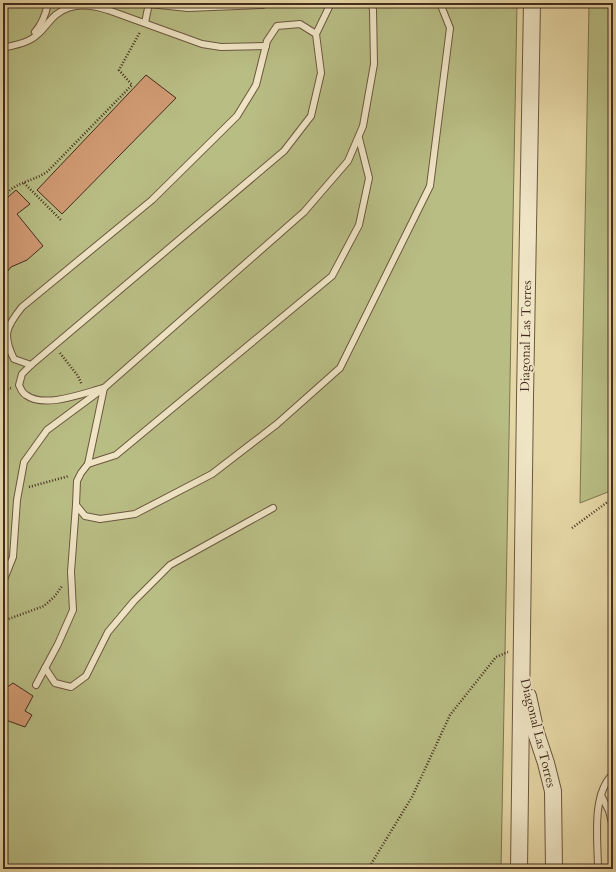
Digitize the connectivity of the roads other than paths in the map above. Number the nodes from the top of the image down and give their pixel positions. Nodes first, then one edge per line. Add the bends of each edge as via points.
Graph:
1 (48, 3) edge
2 (149, 3) edge
3 (267, 3) edge
4 (331, 3) edge
5 (371, 3) edge
6 (440, 3) edge
7 (532, 3) edge
8 (250, 4) edge
9 (208, 5) edge
10 (108, 6) edge
11 (145, 23) junction
12 (316, 34) junction
13 (25, 42) junction
14 (266, 46) junction
15 (3, 48) edge
16 (359, 138) junction
17 (31, 365) junction
18 (104, 388) junction
19 (88, 464) junction
20 (76, 505) junction
21 (273, 508) dead end
22 (3, 582) edge
23 (45, 668) junction
24 (522, 669) junction
25 (36, 685) dead end
26 (613, 774) edge
27 (601, 795) junction
28 (613, 827) edge
29 (519, 869) edge
30 (554, 869) edge
31 (598, 869) edge

1 - 13 lane via 38,28
2 - 9 lane via 188,8
2 - 11 lane
3 - 8 lane
4 - 12 lane
5 - 16 lane via 374,64
6 - 20 lane via 450,28 430,186 340,368 277,424 212,474 191,485 135,514 100,519 85,516
7 - 24 street, Diagonal Las Torres
8 - 9 lane
10 - 11 lane
10 - 13 lane via 80,5 68,8 57,14 37,35
11 - 14 lane via 202,44 221,47
12 - 14 lane via 300,24 277,26
12 - 17 lane via 321,73 311,116 284,151
13 - 15 lane
14 - 17 lane via 256,85 237,116 152,200 22,307 10,322 6,335 8,347 14,359
16 - 18 lane via 348,161 304,212
16 - 19 lane via 370,178 359,225 332,276 116,455
17 - 18 lane via 22,374 19,385 24,394 32,399 51,401
18 - 19 lane
18 - 22 lane via 47,430 24,462 13,557
19 - 20 lane via 77,481
20 - 23 lane via 71,572 73,610
21 - 23 lane via 170,565 108,632 86,676 71,687 55,682
23 - 25 lane
24 - 29 street, Diagonal Las Torres
24 - 30 street, Diagonal Las Torres via 536,733 553,791
26 - 27 lane
27 - 28 lane
27 - 31 lane via 598,809

